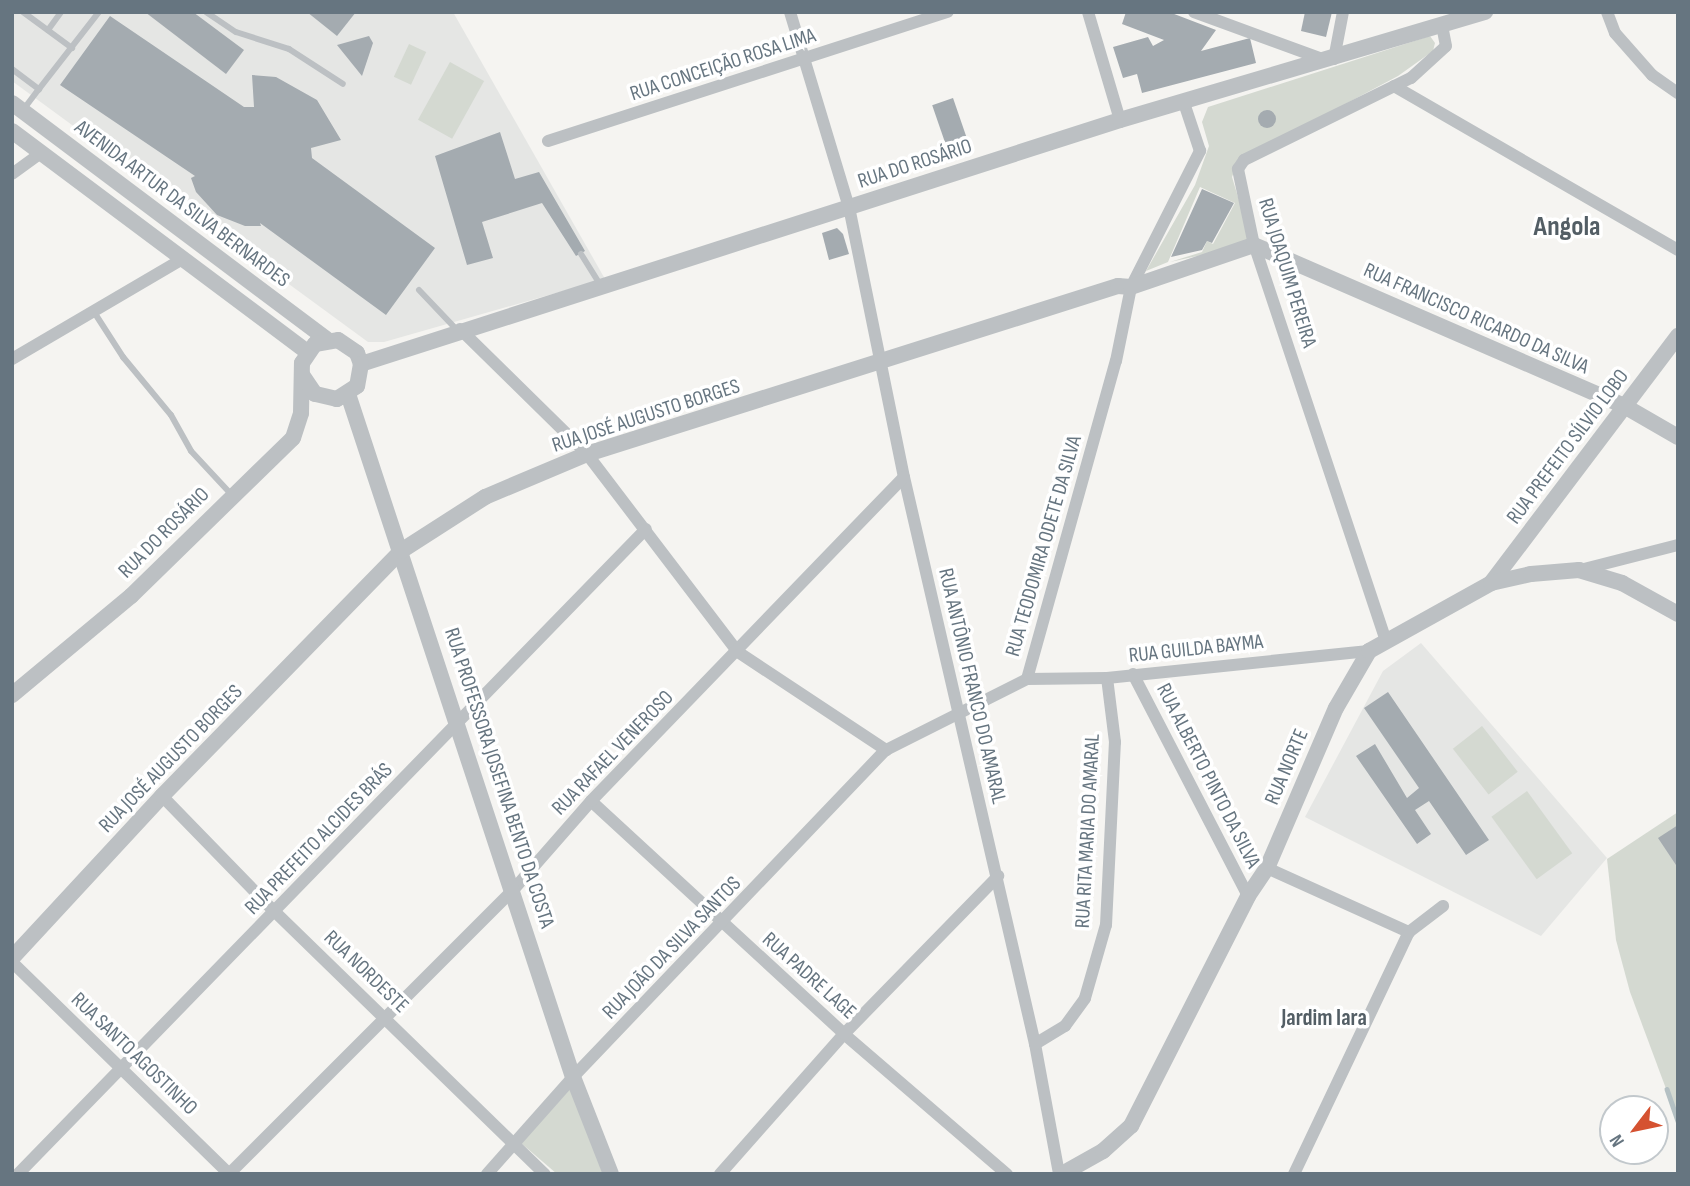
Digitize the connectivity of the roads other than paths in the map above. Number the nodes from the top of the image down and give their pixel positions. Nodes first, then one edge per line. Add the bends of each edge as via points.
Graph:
1 (23, 12) edge
2 (61, 12) edge
3 (99, 12) edge
4 (206, 12) edge
5 (790, 12) edge
6 (948, 12) edge
7 (1088, 12) edge
8 (1194, 12) edge
9 (1343, 12) edge
10 (1485, 12) edge
11 (1607, 12) edge
12 (1442, 25) junction
13 (48, 30) junction
14 (72, 48) junction
15 (804, 60) junction
16 (1331, 60) junction
17 (12, 69) edge
18 (343, 84) dead end
19 (1394, 86) junction
20 (39, 89) junction
21 (1678, 93) edge
22 (1184, 103) junction
23 (18, 107) edge
24 (1120, 120) junction
25 (12, 131) edge
26 (548, 141) dead end
27 (42, 152) junction
28 (12, 174) edge
29 (849, 207) junction
30 (1254, 245) junction
31 (1678, 250) edge
32 (581, 254) dead end
33 (184, 258) junction
34 (600, 285) junction
35 (1131, 287) junction
36 (419, 290) dead end
37 (94, 312) junction
38 (458, 329) junction
39 (1678, 335) edge
40 (326, 339) junction
41 (307, 352) junction
42 (12, 359) edge
43 (884, 362) junction
44 (361, 364) junction
45 (302, 374) junction
46 (348, 394) junction
47 (1626, 407) junction
48 (1678, 437) edge
49 (587, 454) junction
50 (904, 477) junction
51 (232, 494) junction
52 (646, 529) junction
53 (1678, 545) edge
54 (401, 551) junction
55 (1579, 570) junction
56 (1491, 583) junction
57 (1678, 614) edge
58 (1387, 641) junction
59 (1369, 651) junction
60 (738, 652) junction
61 (1133, 674) junction
62 (1107, 678) junction
63 (1027, 679) junction
64 (12, 695) edge
65 (957, 711) junction
66 (458, 723) junction
67 (886, 750) junction
68 (163, 796) junction
69 (591, 801) junction
70 (1267, 868) junction
71 (998, 876) junction
72 (514, 889) junction
73 (1248, 896) junction
74 (1443, 906) dead end
75 (275, 912) junction
76 (723, 923) junction
77 (1409, 932) junction
78 (12, 960) edge
79 (385, 1016) junction
80 (844, 1034) junction
81 (1035, 1044) junction
82 (119, 1067) junction
83 (573, 1077) junction
84 (514, 1143) junction
85 (18, 1174) edge
86 (229, 1174) edge
87 (487, 1174) edge
88 (545, 1174) edge
89 (611, 1174) edge
90 (720, 1174) edge
91 (1007, 1174) edge
92 (1061, 1174) edge
93 (1294, 1174) edge

1 - 13 lane
2 - 13 lane
3 - 14 lane
4 - 18 lane via 236,32 289,49
5 - 15 street, RUA ANTÔNIO FRANCO DO AMARAL
6 - 15 street, RUA CONCEIÇÃO ROSA LIMA
7 - 24 street
8 - 16 street
9 - 16 street
10 - 12 street, RUA DO ROSÁRIO
11 - 21 street via 1615,33 1652,75
12 - 16 street, RUA DO ROSÁRIO
12 - 19 street, RUA JOAQUIM PEREIRA via 1446,47 1411,78
13 - 14 lane
14 - 20 lane
15 - 26 street, RUA CONCEIÇÃO ROSA LIMA
15 - 29 street, RUA ANTÔNIO FRANCO DO AMARAL
16 - 22 street, RUA DO ROSÁRIO
17 - 20 lane
19 - 30 street, RUA JOAQUIM PEREIRA via 1244,160 1238,176
19 - 31 street
20 - 23 lane
22 - 24 street, RUA DO ROSÁRIO
22 - 35 street, RUA TEODOMIRA ODETE DA SILVA via 1200,151
23 - 40 street, AVENIDA ARTUR DA SILVA BERNARDES
24 - 29 street, RUA DO ROSÁRIO
25 - 27 street, AVENIDA ARTUR DA SILVA BERNARDES
27 - 28 street
27 - 33 street, AVENIDA ARTUR DA SILVA BERNARDES
29 - 34 street, RUA DO ROSÁRIO
29 - 43 street, RUA ANTÔNIO FRANCO DO AMARAL
30 - 35 street, RUA JOSÉ AUGUSTO BORGES
30 - 47 street, RUA FRANCISCO RICARDO DA SILVA
30 - 58 street, RUA JOAQUIM PEREIRA
32 - 34 lane
33 - 37 street
33 - 41 street, AVENIDA ARTUR DA SILVA BERNARDES
34 - 38 street, RUA DO ROSÁRIO
35 - 43 street, RUA JOSÉ AUGUSTO BORGES via 1118,286
35 - 63 street, RUA TEODOMIRA ODETE DA SILVA via 1116,361
36 - 38 lane
37 - 42 street
37 - 51 lane via 123,358 171,415 191,451
38 - 44 street, RUA DO ROSÁRIO
38 - 49 street
39 - 47 street, RUA PREFEITO SÍLVIO LOBO
40 - 41 street
40 - 44 street via 348,344
41 - 45 street
43 - 49 street, RUA JOSÉ AUGUSTO BORGES
43 - 50 street, RUA ANTÔNIO FRANCO DO AMARAL
44 - 46 street via 361,376
45 - 46 street via 306,386 325,399
45 - 51 street, RUA DO ROSÁRIO via 301,413 293,438
46 - 54 street, RUA PROFESSORA JOSEFINA BENTO DA COSTA
47 - 48 street, RUA FRANCISCO RICARDO DA SILVA
47 - 56 street, RUA PREFEITO SÍLVIO LOBO
49 - 52 street
49 - 54 street, RUA JOSÉ AUGUSTO BORGES via 485,497
50 - 60 street, RUA RAFAEL VENEROSO
50 - 65 street, RUA ANTÔNIO FRANCO DO AMARAL
51 - 64 street, RUA DO ROSÁRIO via 131,596
52 - 60 street
52 - 66 street, RUA PREFEITO ALCIDES BRÁS
53 - 55 street
54 - 66 street, RUA PROFESSORA JOSEFINA BENTO DA COSTA
54 - 68 street, RUA JOSÉ AUGUSTO BORGES
55 - 56 street
55 - 57 street via 1622,583
56 - 58 street
58 - 59 street
59 - 61 street, RUA GUILDA BAYMA
59 - 70 street, RUA NORTE via 1336,708
60 - 67 street
60 - 69 street, RUA RAFAEL VENEROSO
61 - 62 street, RUA GUILDA BAYMA
61 - 73 street, RUA ALBERTO PINTO DA SILVA
62 - 63 street, RUA GUILDA BAYMA
62 - 81 street, RUA RITA MARIA DO AMARAL via 1115,743 1106,925 1085,998 1065,1026
63 - 65 street, RUA TEODOMIRA ODETE DA SILVA
65 - 67 street, RUA TEODOMIRA ODETE DA SILVA
65 - 71 street, RUA ANTÔNIO FRANCO DO AMARAL
66 - 72 street, RUA PROFESSORA JOSEFINA BENTO DA COSTA
66 - 75 street, RUA PREFEITO ALCIDES BRÁS
67 - 76 street, RUA JOÃO DA SILVA SANTOS
68 - 75 street, RUA NORDESTE
68 - 78 street, RUA JOSÉ AUGUSTO BORGES
69 - 72 street, RUA RAFAEL VENEROSO
69 - 76 street, RUA PADRE LAGE
70 - 73 street, RUA NORTE
70 - 77 street
71 - 80 street
71 - 81 street, RUA ANTÔNIO FRANCO DO AMARAL
72 - 79 street, RUA RAFAEL VENEROSO
72 - 83 street, RUA PROFESSORA JOSEFINA BENTO DA COSTA
73 - 92 street, RUA NORTE via 1131,1126 1103,1151
74 - 77 street
75 - 79 street, RUA NORDESTE
75 - 82 street, RUA PREFEITO ALCIDES BRÁS
76 - 80 street, RUA PADRE LAGE
76 - 83 street, RUA JOÃO DA SILVA SANTOS
77 - 93 street
78 - 82 street, RUA SANTO AGOSTINHO
79 - 84 street, RUA NORDESTE
79 - 86 street, RUA RAFAEL VENEROSO
80 - 90 street
80 - 91 street, RUA PADRE LAGE
81 - 92 street, RUA ANTÔNIO FRANCO DO AMARAL
82 - 85 street, RUA PREFEITO ALCIDES BRÁS
82 - 86 street, RUA SANTO AGOSTINHO
83 - 84 street, RUA JOÃO DA SILVA SANTOS
83 - 89 street, RUA PROFESSORA JOSEFINA BENTO DA COSTA
84 - 87 street, RUA JOÃO DA SILVA SANTOS
84 - 88 street, RUA NORDESTE

